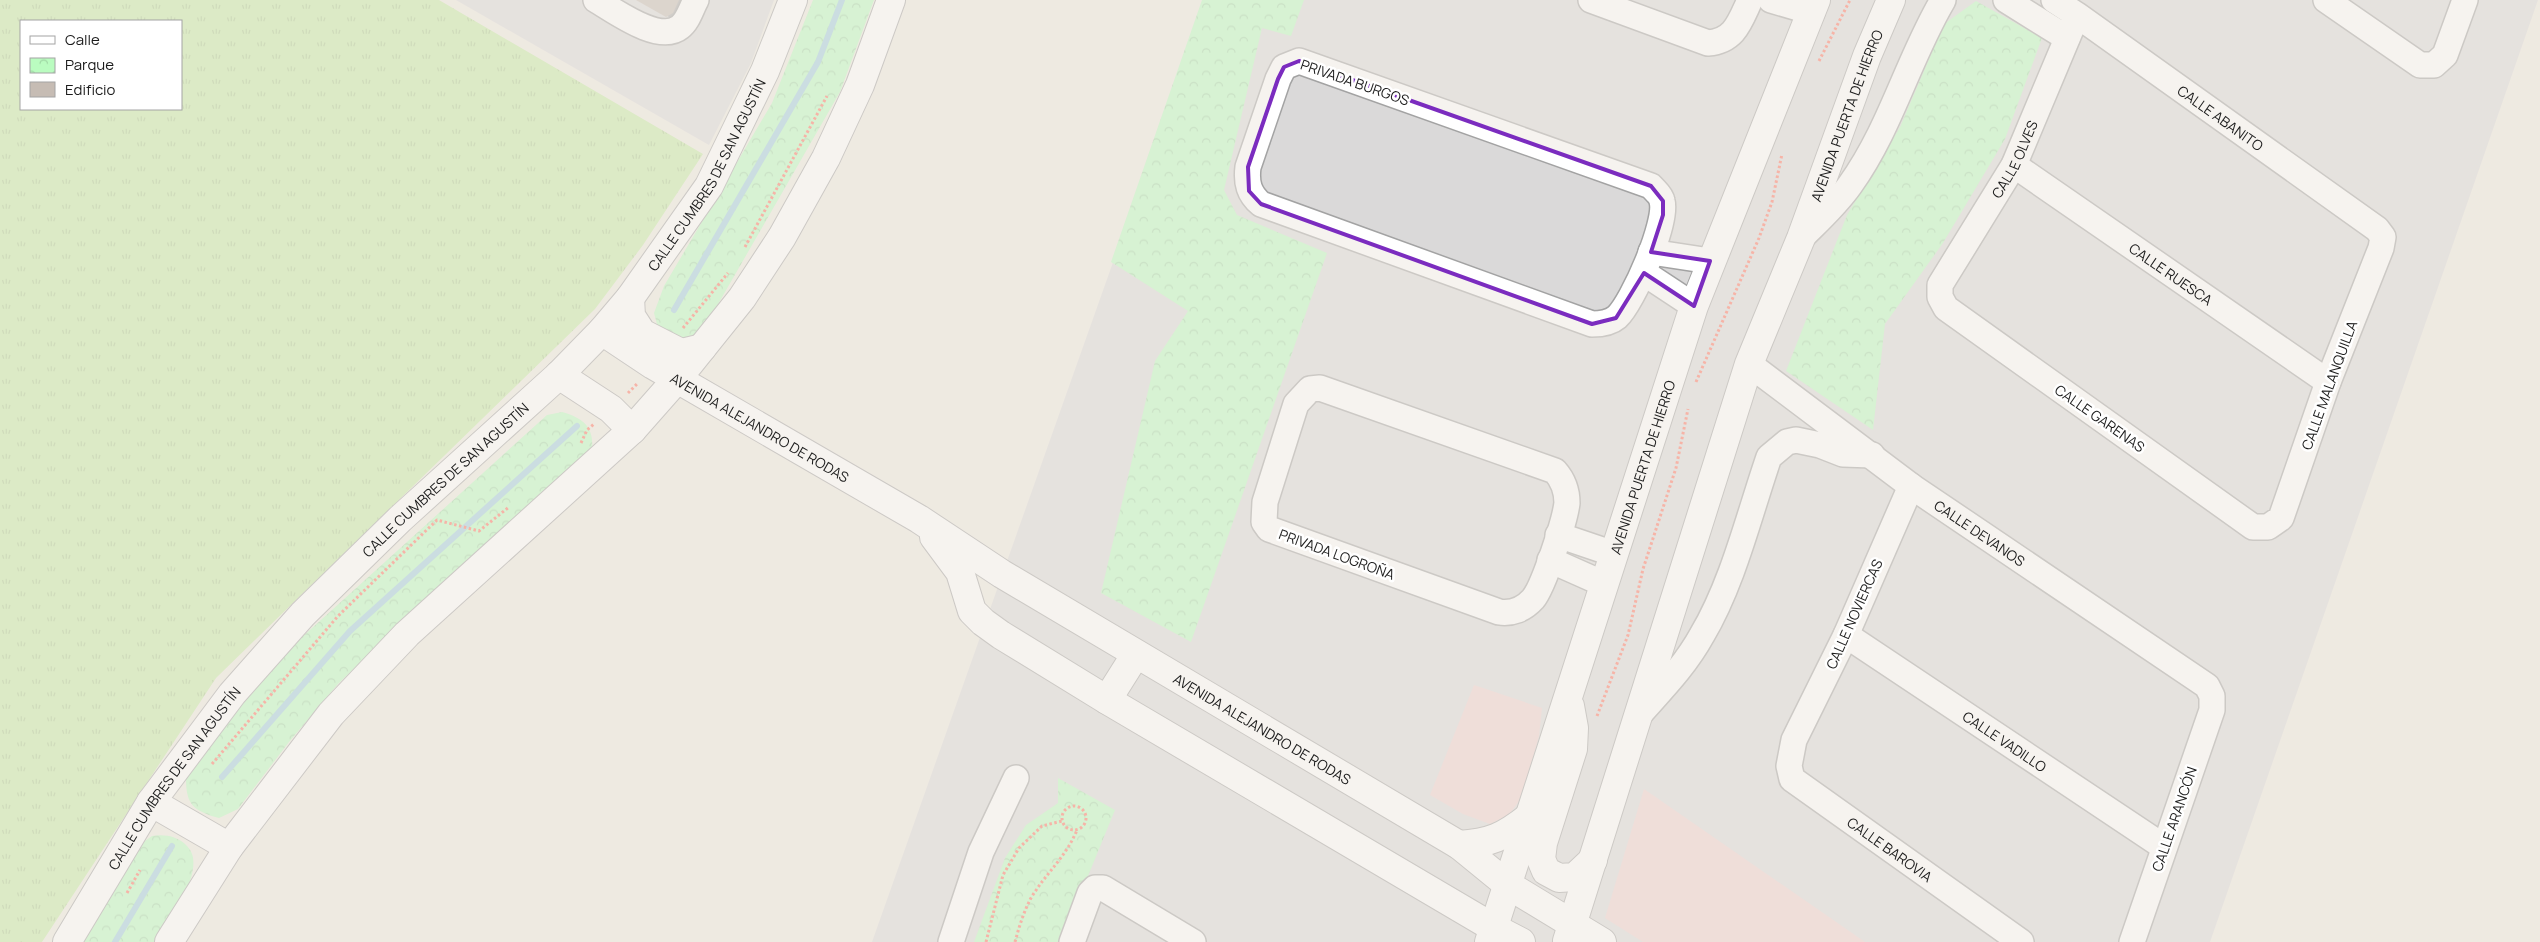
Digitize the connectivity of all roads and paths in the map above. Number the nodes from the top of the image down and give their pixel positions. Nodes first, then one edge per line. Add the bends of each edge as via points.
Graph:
1 (596, 0) edge
2 (696, 0) edge
3 (793, 0) edge
4 (891, 0) edge
5 (1591, 0) edge
6 (1750, 0) edge
7 (1771, 0) edge
8 (1850, 0) edge
9 (1891, 0) edge
10 (1943, 0) edge
11 (2006, 0) edge
12 (2054, 0) edge
13 (2326, 0) edge
14 (2465, 0) edge
15 (1814, 6) edge
16 (2077, 15) junction
17 (2067, 38) junction
18 (1818, 64) dead end
19 (830, 90) dead end
20 (1783, 150) dead end
21 (2014, 165) junction
22 (2383, 237) joint
23 (1800, 238) junction
24 (743, 251) dead end
25 (1710, 261) junction
26 (1647, 262) junction
27 (733, 266) dead end
28 (1940, 297) joint
29 (630, 298) junction
30 (1694, 306) junction
31 (602, 331) junction
32 (702, 348) junction
33 (660, 357) junction
34 (1749, 364) junction
35 (559, 375) junction
36 (677, 379) junction
37 (2328, 382) junction
38 (1693, 390) dead end
39 (1688, 407) dead end
40 (610, 409) junction
41 (632, 430) junction
42 (580, 444) dead end
43 (1872, 455) junction
44 (1911, 486) junction
45 (510, 506) dead end
46 (919, 519) junction
47 (2268, 527) joint
48 (1558, 535) junction
49 (1614, 554) junction
50 (1550, 560) junction
51 (1002, 574) junction
52 (1604, 584) junction
53 (968, 597) junction
54 (1846, 635) junction
55 (1136, 654) junction
56 (2212, 696) joint
57 (1568, 698) junction
58 (1107, 700) junction
59 (1635, 718) junction
60 (1595, 721) dead end
61 (1794, 740) joint
62 (210, 766) dead end
63 (1016, 778) dead end
64 (151, 802) junction
65 (1529, 817) junction
66 (1062, 821) junction
67 (1078, 830) junction
68 (1459, 845) junction
69 (228, 847) junction
70 (2164, 847) junction
71 (1593, 860) junction
72 (142, 866) dead end
73 (1508, 885) junction
74 (125, 896) dead end
75 (1569, 933) edge
76 (1492, 935) edge
77 (67, 942) edge
78 (169, 942) edge
79 (951, 942) edge
80 (986, 942) edge
81 (1016, 942) edge
82 (1072, 942) edge
83 (1193, 942) edge
84 (1521, 942) edge
85 (1602, 942) edge
86 (2021, 942) edge
87 (2132, 942) edge

1 - 2 street via 639,25 670,33 679,28
3 - 29 street, CALLE CUMBRES DE SAN AGUSTÍN via 765,71 709,186
4 - 32 street via 860,85 826,158 782,237 742,298
5 - 6 street via 1708,43 1731,36
7 - 15 street
8 - 18 path
9 - 23 street, AVENIDA PUERTA DE HIERRO
10 - 23 street via 1864,164 1832,208
11 - 17 street
12 - 16 street, CALLE ABANITO
13 - 14 street via 2420,65 2434,65 2445,55
15 - 25 street, AVENIDA PUERTA DE HIERRO
16 - 17 street, CALLE OLVES
16 - 22 street, CALLE ABANITO via 2377,229
17 - 21 street, CALLE OLVES
19 - 24 path
20 - 38 path via 1772,202 1759,238
21 - 28 street, CALLE OLVES via 1940,284
21 - 37 street, CALLE RUESCA
22 - 37 street, CALLE MALANQUILLA
23 - 34 street, AVENIDA PUERTA DE HIERRO
25 - 26 street
25 - 30 street, AVENIDA PUERTA DE HIERRO
26 - 26 street, PRIVADA BURGOS via 1663,215 1662,201 1651,186 1298,61 1284,67 1278,78 1247,173 1249,191 1261,204 1592,324 1616,318
26 - 30 street
27 - 33 path
28 - 47 street, CALLE GARENAS via 1946,308 2253,527
29 - 31 street, CALLE CUMBRES DE SAN AGUSTÍN
29 - 33 street via 635,325
30 - 49 street, AVENIDA PUERTA DE HIERRO
31 - 33 street, AVENIDA ALEJANDRO DE RODAS
31 - 35 street, CALLE CUMBRES DE SAN AGUSTÍN
32 - 33 street
32 - 36 street
33 - 36 street, AVENIDA ALEJANDRO DE RODAS
33 - 40 path via 641,381
34 - 43 street, CALLE DEVANOS
34 - 59 street, AVENIDA PUERTA DE HIERRO
35 - 40 street
35 - 64 street, CALLE CUMBRES DE SAN AGUSTÍN via 400,519 303,614 232,694
36 - 41 street
36 - 46 street, AVENIDA ALEJANDRO DE RODAS
37 - 47 street, CALLE MALANQUILLA via 2281,518
39 - 60 path via 1676,468 1643,569 1628,635
40 - 41 street
40 - 42 path via 587,430
41 - 69 street via 408,634 332,714
43 - 44 street, CALLE DEVANOS
43 - 59 street via 1843,454 1796,440 1777,448 1769,457 1721,597 1702,635 1682,667
44 - 54 street, CALLE NOVIERCAS
44 - 56 street, CALLE DEVANOS via 2207,686
45 - 62 path via 479,531 437,520 338,616
46 - 51 street, AVENIDA ALEJANDRO DE RODAS
46 - 53 street, AVENIDA ALEJANDRO DE RODAS via 960,572
48 - 49 street
48 - 50 street, PRIVADA LOGROÑA
48 - 50 street, PRIVADA LOGROÑA via 1567,503 1565,486 1555,471 1320,388 1310,389 1296,404 1265,502 1264,522 1269,529 1508,614 1520,610 1534,598
49 - 52 street, AVENIDA PUERTA DE HIERRO
50 - 52 street
51 - 53 street via 990,574 980,579
51 - 55 street, AVENIDA ALEJANDRO DE RODAS
52 - 57 street, AVENIDA PUERTA DE HIERRO
53 - 58 street, AVENIDA ALEJANDRO DE RODAS via 972,611 983,622
54 - 61 street, CALLE NOVIERCAS
54 - 70 street, CALLE VADILLO
55 - 58 street
55 - 68 street, AVENIDA ALEJANDRO DE RODAS
56 - 70 street, CALLE ARANCÓN via 2212,710
57 - 65 street, AVENIDA PUERTA DE HIERRO
57 - 71 street via 1574,728 1573,749 1541,859 1546,871 1559,878 1575,877
58 - 76 street, AVENIDA ALEJANDRO DE RODAS
59 - 71 street, AVENIDA PUERTA DE HIERRO
61 - 86 street, CALLE BAROVIA via 1789,766 1792,779
63 - 79 street via 981,852
64 - 69 street
64 - 77 street, CALLE CUMBRES DE SAN AGUSTÍN
65 - 68 street via 1509,834 1485,843
65 - 73 street, AVENIDA PUERTA DE HIERRO
66 - 67 path via 1068,829
66 - 67 path via 1069,807 1080,808 1086,822
66 - 80 path via 1042,826 1019,848 1003,875
67 - 81 path via 1070,848 1031,898 1018,927
68 - 73 street, AVENIDA ALEJANDRO DE RODAS
69 - 78 street
70 - 87 street, CALLE ARANCÓN
71 - 75 street, AVENIDA PUERTA DE HIERRO
72 - 74 path
73 - 75 street, AVENIDA ALEJANDRO DE RODAS
73 - 76 street, AVENIDA PUERTA DE HIERRO
75 - 85 street, AVENIDA ALEJANDRO DE RODAS
76 - 84 street, AVENIDA ALEJANDRO DE RODAS
82 - 83 street via 1090,893 1095,888 1103,888

